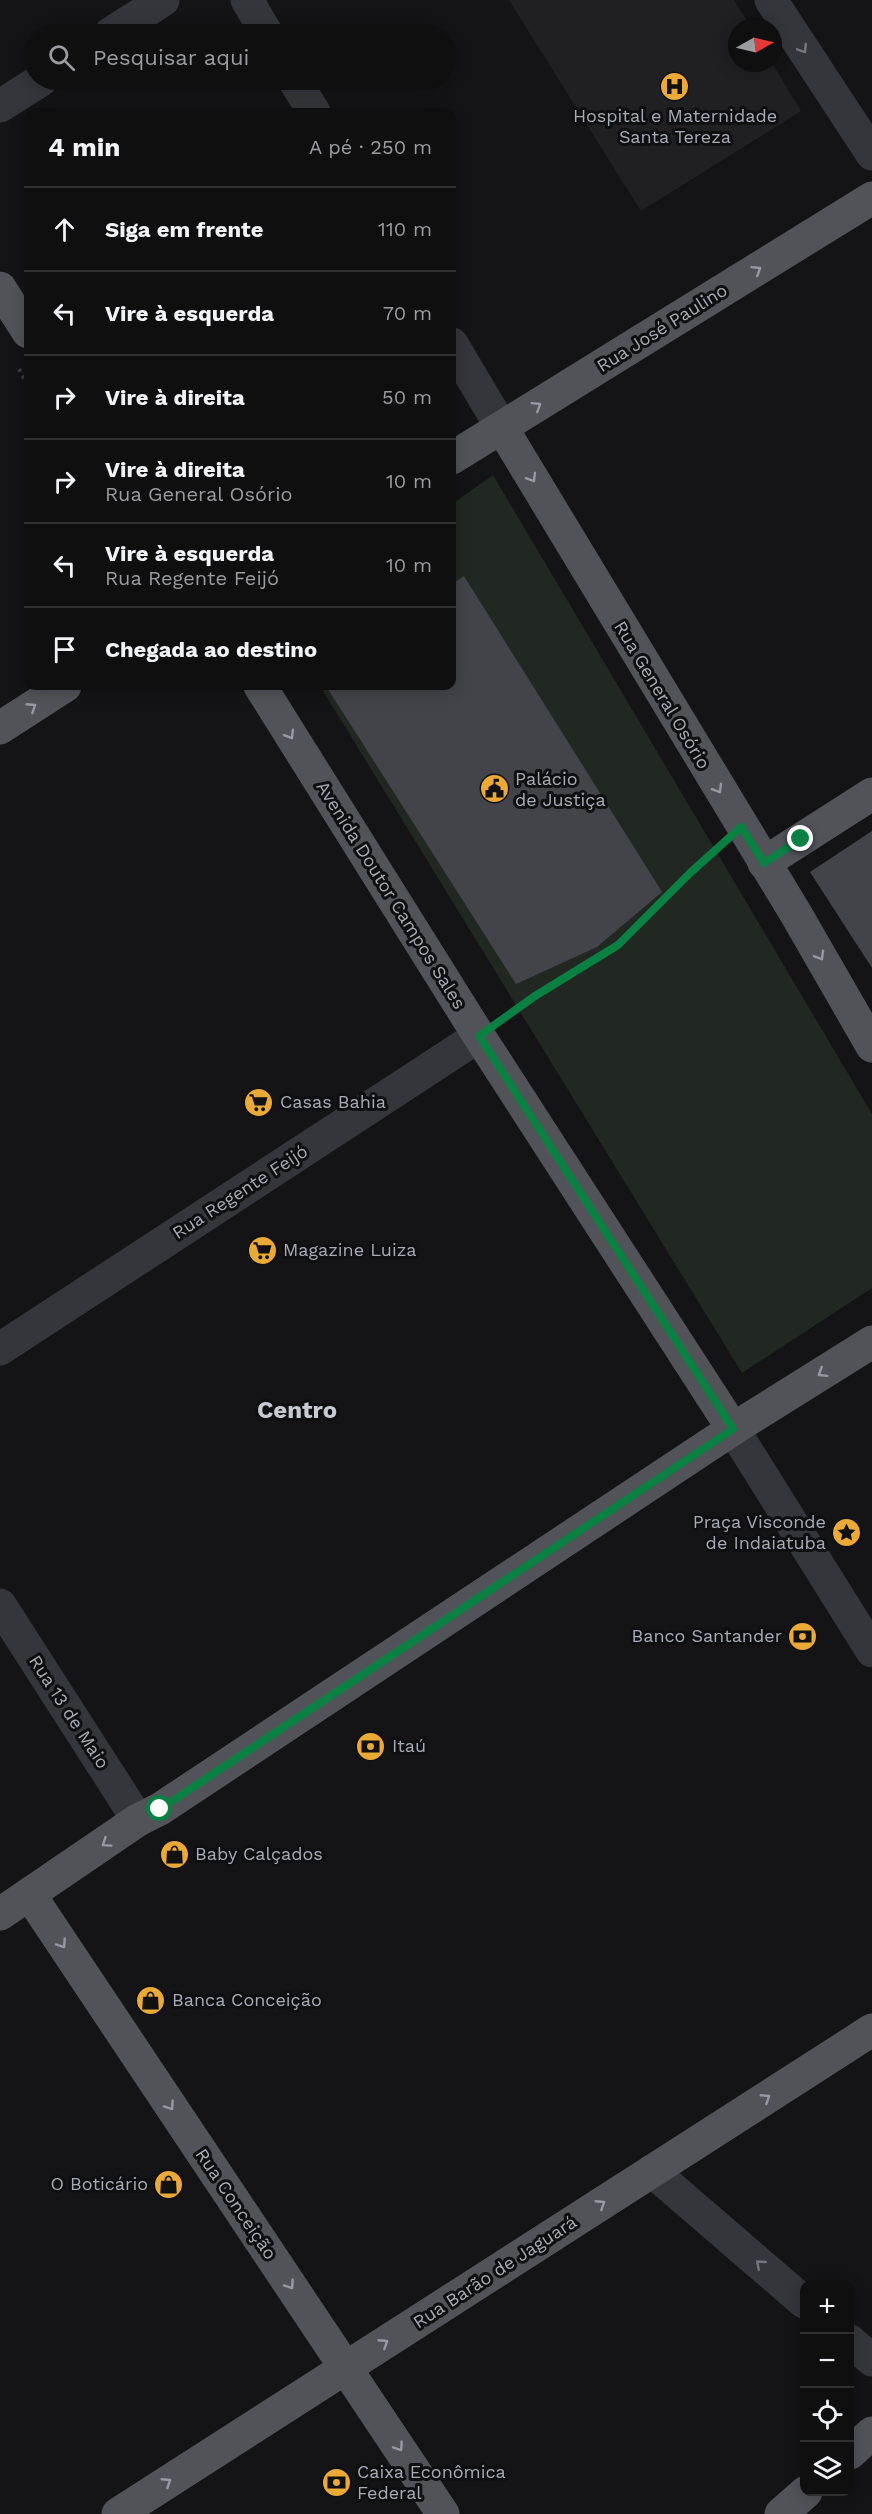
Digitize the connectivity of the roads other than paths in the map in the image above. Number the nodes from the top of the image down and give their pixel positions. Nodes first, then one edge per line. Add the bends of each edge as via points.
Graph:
1 (163, 0) edge
2 (246, 0) edge
3 (771, 0) edge
4 (126, 24) edge
5 (261, 24) edge
6 (25, 90) edge
7 (300, 90) edge
8 (0, 106) edge
9 (312, 108) edge
10 (872, 154) edge
11 (872, 198) edge
12 (0, 288) edge
13 (24, 326) edge
14 (456, 351) edge
15 (502, 428) junction
16 (456, 456) edge
17 (59, 690) edge
18 (263, 690) edge
19 (0, 728) edge
20 (872, 794) edge
21 (764, 863) junction
22 (479, 1036) junction
23 (872, 1046) edge
24 (872, 1342) edge
25 (0, 1349) edge
26 (733, 1429) junction
27 (0, 1605) edge
28 (872, 1651) edge
29 (138, 1820) junction
30 (30, 1895) junction
31 (0, 1914) edge
32 (872, 2030) edge
33 (652, 2171) junction
34 (800, 2299) edge
35 (854, 2345) edge
36 (872, 2360) edge
37 (346, 2368) junction
38 (872, 2433) edge
39 (854, 2449) edge
40 (801, 2496) edge
41 (118, 2514) edge
42 (443, 2514) edge
43 (781, 2514) edge

1 - 4 street
2 - 5 street
3 -> 10 street
6 - 8 street
7 - 9 street
15 -> 11 main road, Rua José Paulino
12 - 13 main road
14 - 15 street, Rua General Osório
15 - 16 main road, Rua José Paulino
15 -> 21 main road, Rua General Osório
19 -> 17 main road
18 -> 22 main road, Avenida Doutor Campos Sales
20 - 21 main road
21 -> 23 main road, Rua General Osório
22 - 25 street, Rua Regente Feijó
22 - 26 main road, Avenida Doutor Campos Sales
24 -> 26 main road
26 - 28 street, Avenida Doutor Campos Sales
26 - 29 main road
27 - 29 street, Rua 13 de Maio
29 -> 30 main road
30 - 31 main road
30 -> 37 main road, Rua Conceição
33 -> 32 main road, Rua Barão de Jaguará
34 -> 33 street
37 -> 33 main road, Rua Barão de Jaguará
35 - 36 street
41 -> 37 main road, Rua Barão de Jaguará
37 -> 42 main road, Rua Conceição
38 - 39 main road
40 - 43 main road

